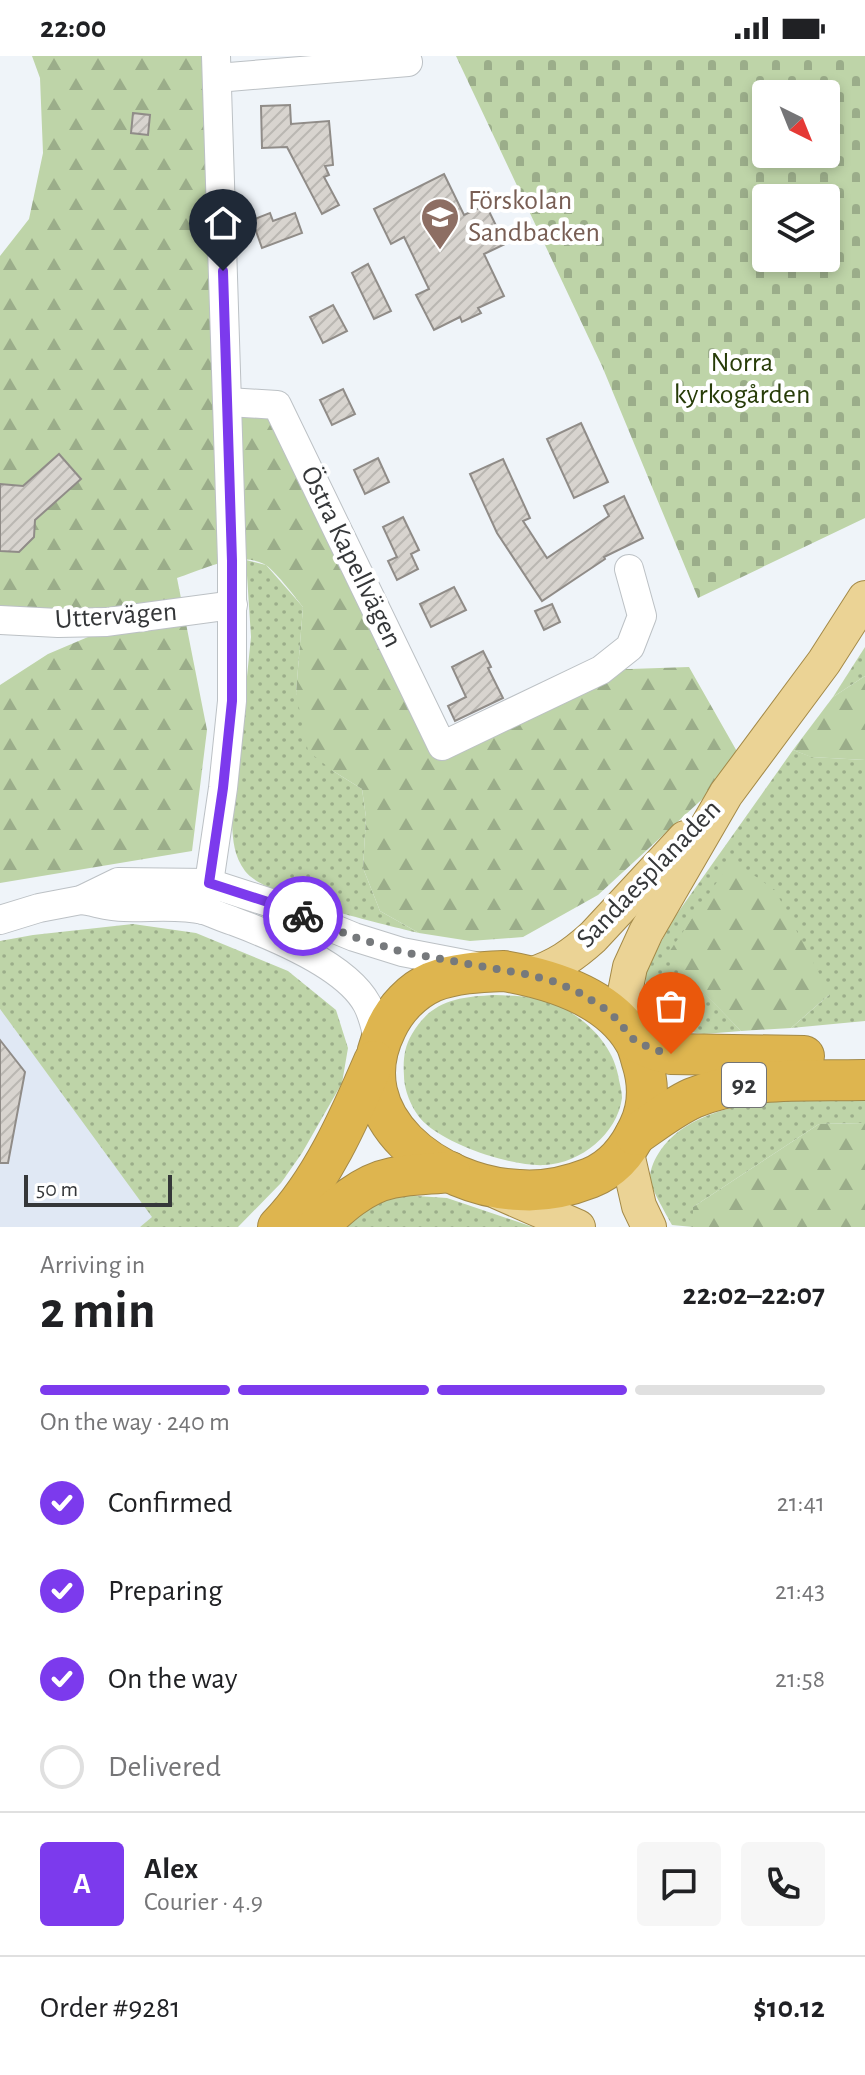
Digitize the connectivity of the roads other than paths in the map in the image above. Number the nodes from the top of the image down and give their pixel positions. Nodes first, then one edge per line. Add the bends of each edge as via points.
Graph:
1 (408, 62) dead end
2 (217, 67) edge
3 (228, 402) junction
4 (629, 569) dead end
5 (865, 598) edge
6 (233, 605) junction
7 (0, 620) edge
8 (726, 794) junction
9 (206, 897) junction
10 (0, 920) edge
11 (517, 973) junction
12 (632, 1037) junction
13 (378, 1050) junction
14 (865, 1056) edge
15 (865, 1080) edge
16 (631, 1142) junction
17 (464, 1178) junction
18 (278, 1227) edge
19 (317, 1227) edge
20 (578, 1227) edge
21 (649, 1227) edge

1 - 2 street
2 - 3 street
3 - 4 street, Östra Kapellvägen via 277,405 442,746 601,670 630,647 642,616
3 - 6 street
5 - 8 main road, Sandaesplanaden
6 - 7 street, Uttervägen via 107,622
6 - 9 street via 232,701
8 - 11 main road, Sandaesplanaden via 593,937 548,970
8 - 12 main road, Sandaesplanaden via 630,967 624,1014
9 - 10 street via 121,908 81,900
9 - 11 street via 274,904 402,952
9 - 13 street via 347,981 367,1004
11 - 12 highway via 582,994 610,1012
11 - 13 highway via 467,973 429,983 394,1014
12 - 14 highway, 92 via 671,1054
12 - 16 highway via 648,1093
13 - 17 highway via 376,1081 389,1122 421,1155
13 - 18 highway via 321,1170
15 - 16 highway, 92 via 728,1087 691,1099
16 - 17 highway via 602,1173 558,1189 518,1191
16 - 21 main road via 639,1206
17 - 19 highway via 391,1178 348,1200
17 - 20 main road

